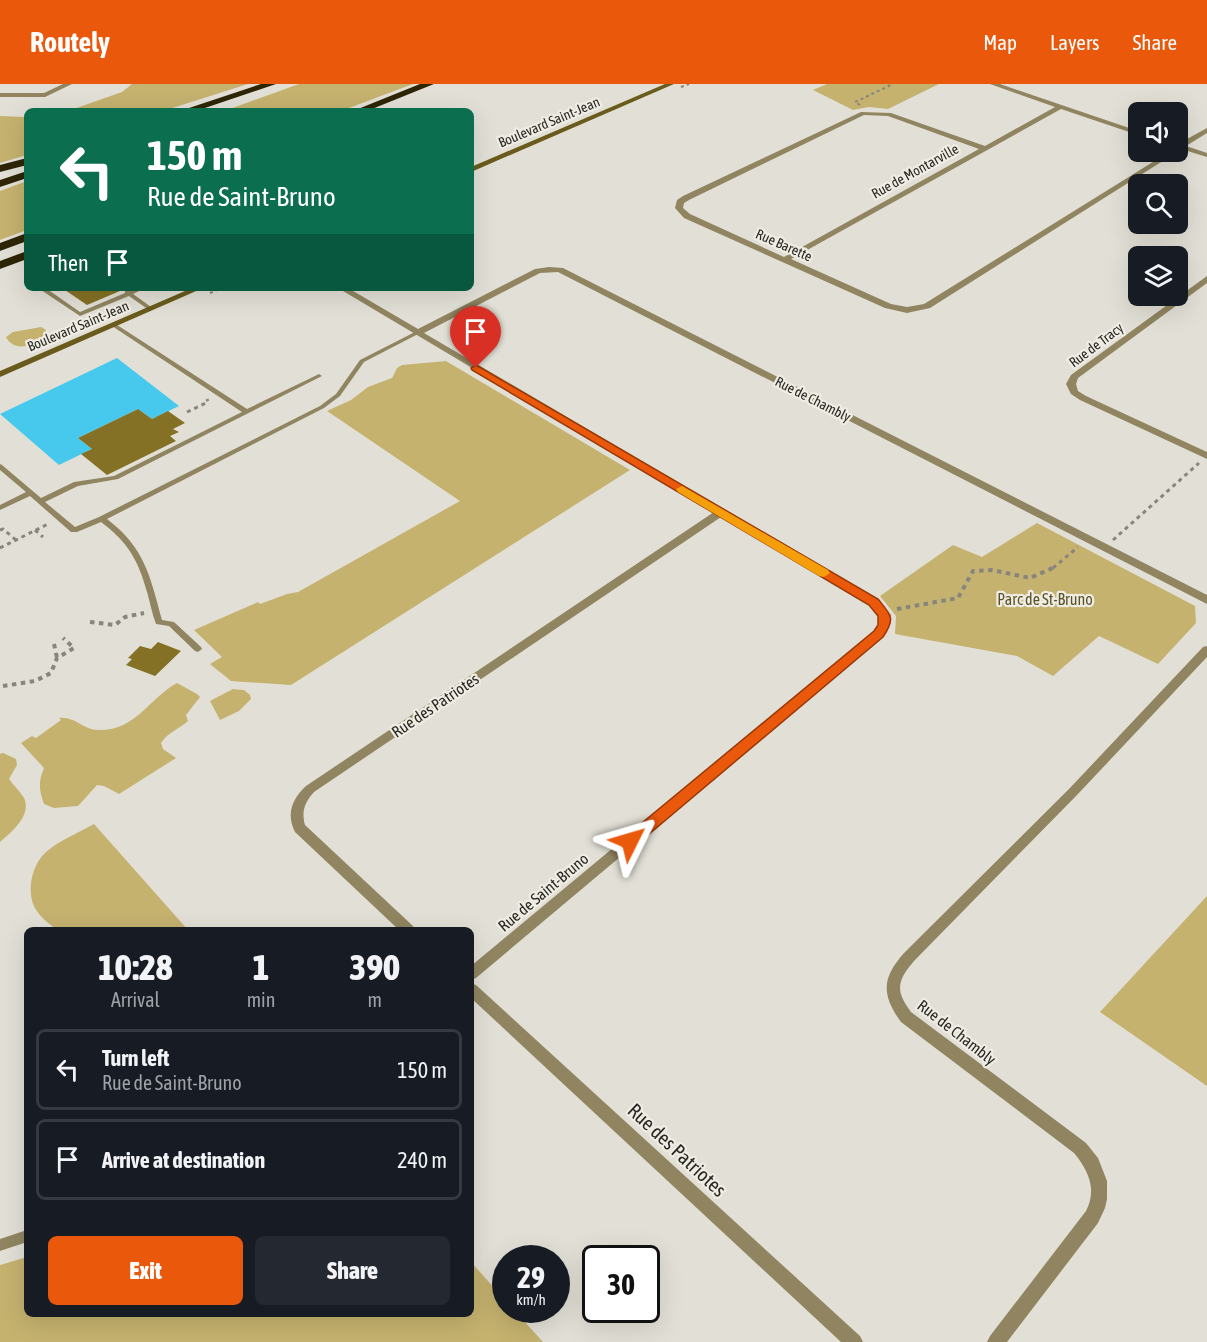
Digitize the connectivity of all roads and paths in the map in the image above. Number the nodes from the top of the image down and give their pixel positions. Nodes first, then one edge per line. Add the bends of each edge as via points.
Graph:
1 (69, 84) edge
2 (273, 84) edge
3 (429, 84) edge
4 (671, 84) edge
5 (893, 84) edge
6 (993, 84) edge
7 (0, 95) edge
8 (400, 95) junction
9 (1060, 106) junction
10 (195, 108) edge
11 (209, 108) edge
12 (366, 108) edge
13 (372, 108) edge
14 (869, 112) junction
15 (1128, 130) edge
16 (1207, 130) edge
17 (1188, 141) edge
18 (984, 148) junction
19 (1188, 151) edge
20 (1207, 155) edge
21 (24, 162) edge
22 (1155, 162) edge
23 (474, 169) edge
24 (0, 170) edge
25 (24, 175) edge
26 (0, 184) edge
27 (24, 238) edge
28 (0, 247) edge
29 (24, 256) edge
30 (784, 260) junction
31 (0, 265) edge
32 (1207, 279) edge
33 (46, 291) edge
34 (130, 291) edge
35 (192, 291) edge
36 (347, 291) edge
37 (126, 292) junction
38 (151, 309) junction
39 (114, 325) junction
40 (417, 333) junction
41 (0, 374) edge
42 (319, 376) dead end
43 (199, 393) dead end
44 (187, 412) dead end
45 (247, 412) junction
46 (1207, 456) edge
47 (0, 466) edge
48 (31, 493) junction
49 (41, 501) junction
50 (0, 508) edge
51 (721, 512) junction
52 (102, 519) junction
53 (51, 522) dead end
54 (0, 530) edge
55 (35, 530) junction
56 (43, 537) dead end
57 (16, 540) junction
58 (1094, 542) junction
59 (0, 548) edge
60 (1207, 600) edge
61 (156, 611) junction
62 (885, 615) junction
63 (90, 622) dead end
64 (63, 638) dead end
65 (54, 644) dead end
66 (198, 649) dead end
67 (1207, 651) edge
68 (57, 658) junction
69 (3, 686) dead end
70 (405, 927) edge
71 (474, 971) edge
72 (474, 991) edge
73 (24, 1237) edge
74 (0, 1245) edge
75 (854, 1342) edge
76 (996, 1342) edge

1 - 7 street via 45,95
2 - 10 highway
2 - 11 highway
3 - 8 highway
4 - 23 street, Boulevard Saint-Jean
5 - 14 path via 855,102
6 - 9 street
8 - 12 highway
8 - 13 highway
9 - 15 street
9 - 18 street, Rue de Montarville
14 - 18 street via 889,114
14 - 30 street, Rue Barette via 679,204 679,210 687,216
16 - 17 street, Rue Barette
18 - 30 street, Rue de Montarville
19 - 20 street
21 - 24 highway
22 - 30 street, Rue Barette via 921,309 890,307
25 - 26 highway
27 - 28 highway
29 - 31 highway
32 - 46 street, Rue de Tracy via 1074,377 1071,384 1083,398
33 - 37 lane via 80,314
34 - 37 lane
35 - 38 street, Boulevard Saint-Jean
36 - 40 street
37 - 38 lane
38 - 39 street, Boulevard Saint-Jean
39 - 41 street, Boulevard Saint-Jean
39 - 45 lane
40 - 51 street
40 - 52 lane via 362,362 338,395 322,407
40 - 58 street, Rue de Chambly via 538,271 562,270
42 - 45 lane
43 - 44 path via 208,402
45 - 49 lane via 116,478 76,484
46 - 58 path via 1114,539
47 - 48 lane
48 - 49 lane
48 - 50 lane
49 - 52 lane via 74,530
51 - 62 street via 873,602
51 - 70 street, Rue des Patriotes via 300,799 296,811 300,828
52 - 61 lane via 142,560
53 - 55 path
54 - 57 path via 3,528
55 - 56 path
55 - 57 path
57 - 59 path
58 - 60 street, Rue de Chambly
58 - 62 path via 1082,544 1051,570 1030,578 992,570 973,571 958,598 888,610
61 - 63 path via 125,617 115,625
61 - 66 lane via 159,622 171,624
62 - 71 street, Rue de Saint-Bruno via 878,634
64 - 68 path via 74,648
65 - 68 path
67 - 76 street, Rue de Chambly via 894,975 894,995 906,1017 1080,1149 1100,1182 1099,1204 1092,1217
68 - 69 path via 51,673 35,681
72 - 75 street, Rue des Patriotes
73 - 74 lane

